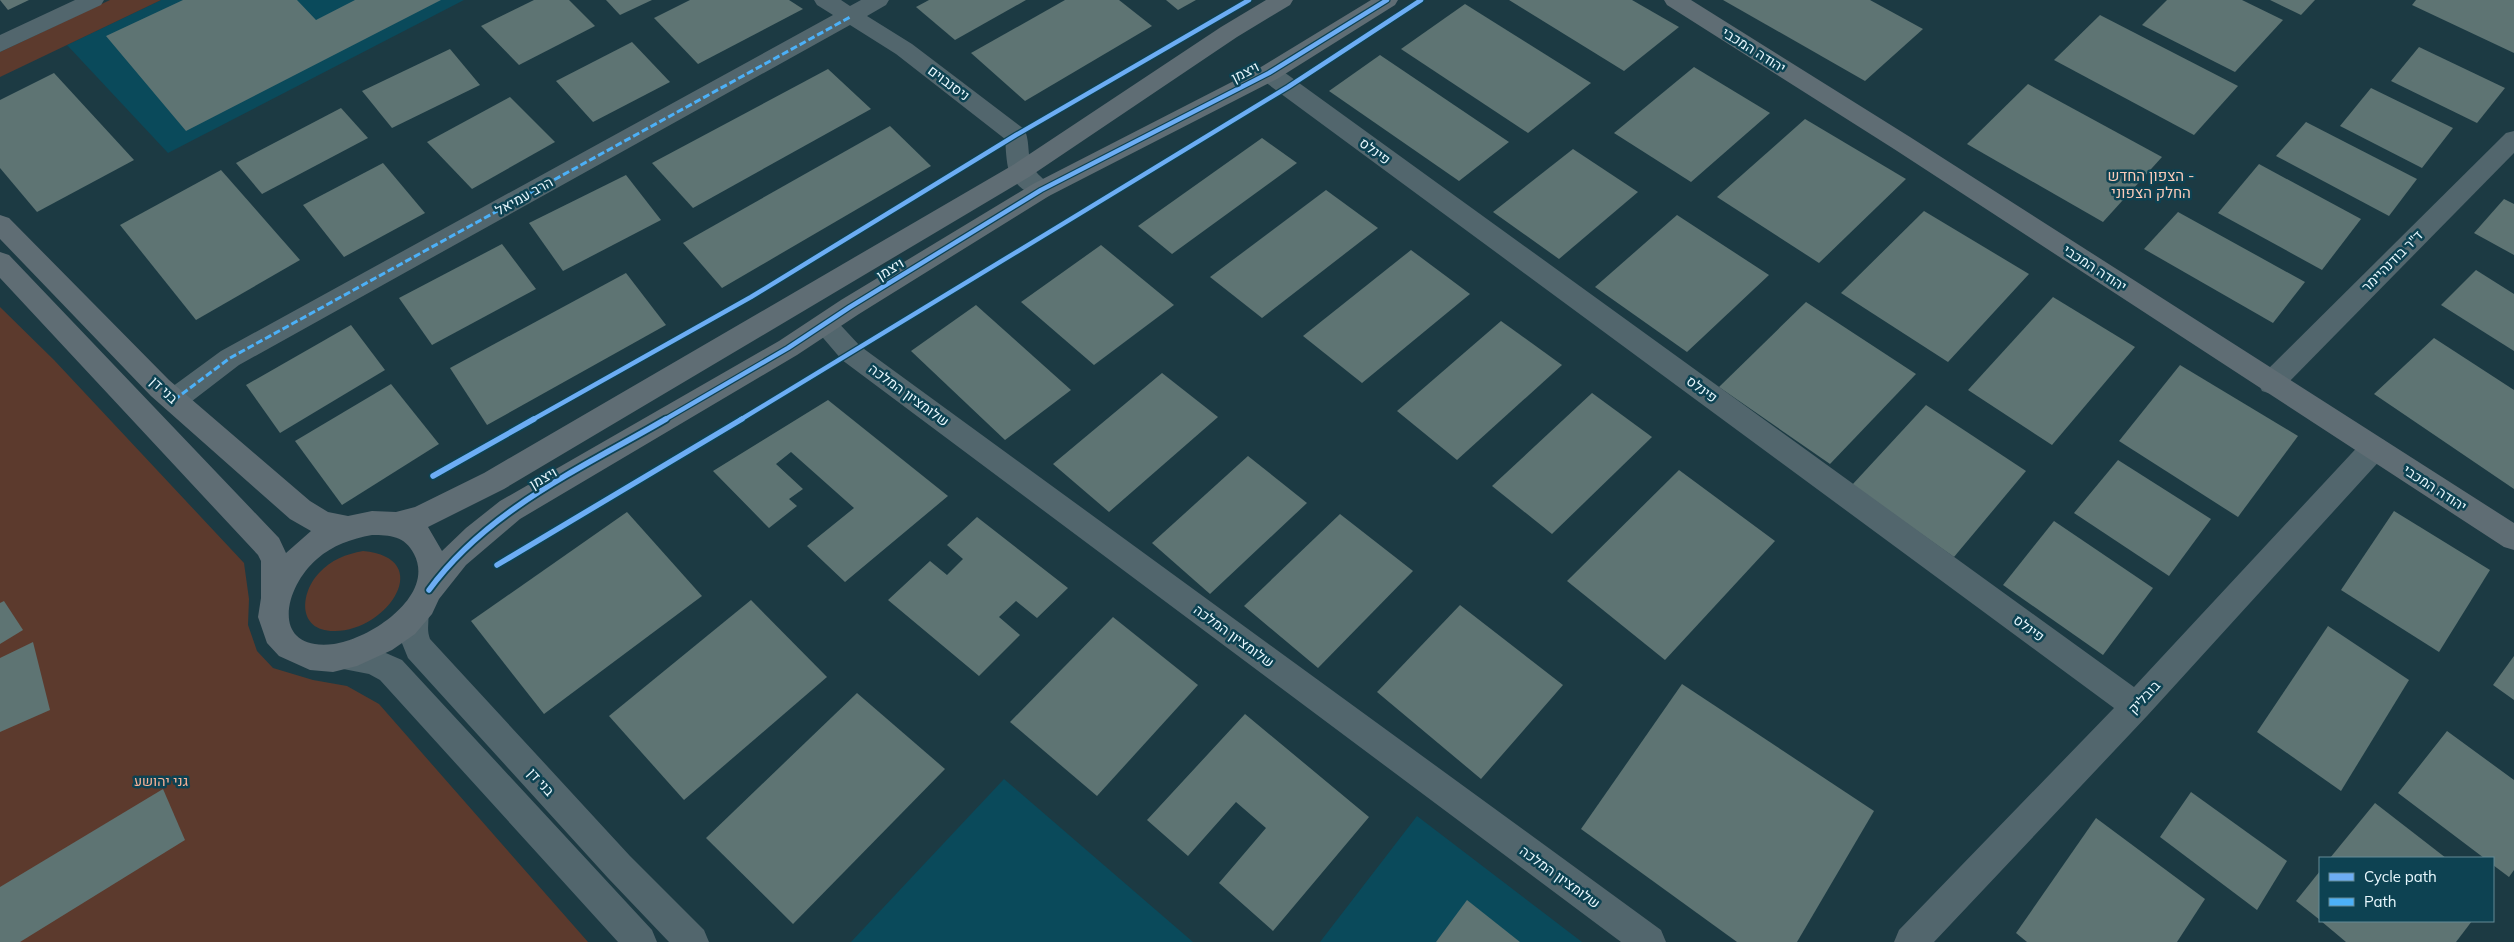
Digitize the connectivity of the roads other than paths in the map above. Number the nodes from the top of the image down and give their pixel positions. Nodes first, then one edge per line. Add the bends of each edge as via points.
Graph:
1 (92, 0) edge
2 (825, 0) edge
3 (878, 0) edge
4 (1282, 0) edge
5 (1387, 0) edge
6 (1675, 0) edge
7 (852, 16) junction
8 (0, 44) edge
9 (1269, 73) junction
10 (2514, 139) edge
11 (1021, 171) junction
12 (1041, 190) junction
13 (0, 224) edge
14 (0, 262) edge
15 (825, 324) junction
16 (2271, 383) junction
17 (174, 400) junction
18 (2374, 448) junction
19 (397, 524) junction
20 (347, 528) junction
21 (2514, 538) edge
22 (274, 600) junction
23 (422, 601) junction
24 (344, 657) junction
25 (2136, 706) junction
26 (640, 942) edge
27 (692, 942) edge
28 (1649, 942) edge
29 (1911, 942) edge

1 - 8 street
2 - 7 street, ניסנבוים
3 - 7 street, הרב עמיאל
4 - 11 street, ויצמן
5 - 9 street, ויצמן
6 - 16 street, יהודה המכבי
7 - 11 street, ניסנבוים via 904,49 1016,135
7 - 17 street, הרב עמיאל via 230,358
9 - 12 street, ויצמן
9 - 25 street, פינלס
10 - 16 street, ד"ר בודנהיימר
11 - 12 street
11 - 19 street, ויצמן via 494,481 421,518
12 - 15 street, ויצמן
13 - 17 street, בני דן
14 - 22 street via 269,546 275,561
15 - 23 street, ויצמן via 510,510 471,539 446,565
15 - 28 street, שלומציון המלכה via 851,353
16 - 18 street, יהודה המכבי
17 - 20 street, בני דן via 300,510 322,523
18 - 21 street, יהודה המכבי
18 - 25 street, בובליק
19 - 20 street via 372,523
19 - 23 street via 416,533 428,548 433,568
20 - 22 street via 321,540 299,557 282,578
22 - 24 street via 273,621 280,640 296,652 318,658
23 - 24 street via 396,632 371,648
23 - 27 street, בני דן via 412,631 419,648 612,860
24 - 26 street via 372,661 390,670
25 - 29 street, בובליק

